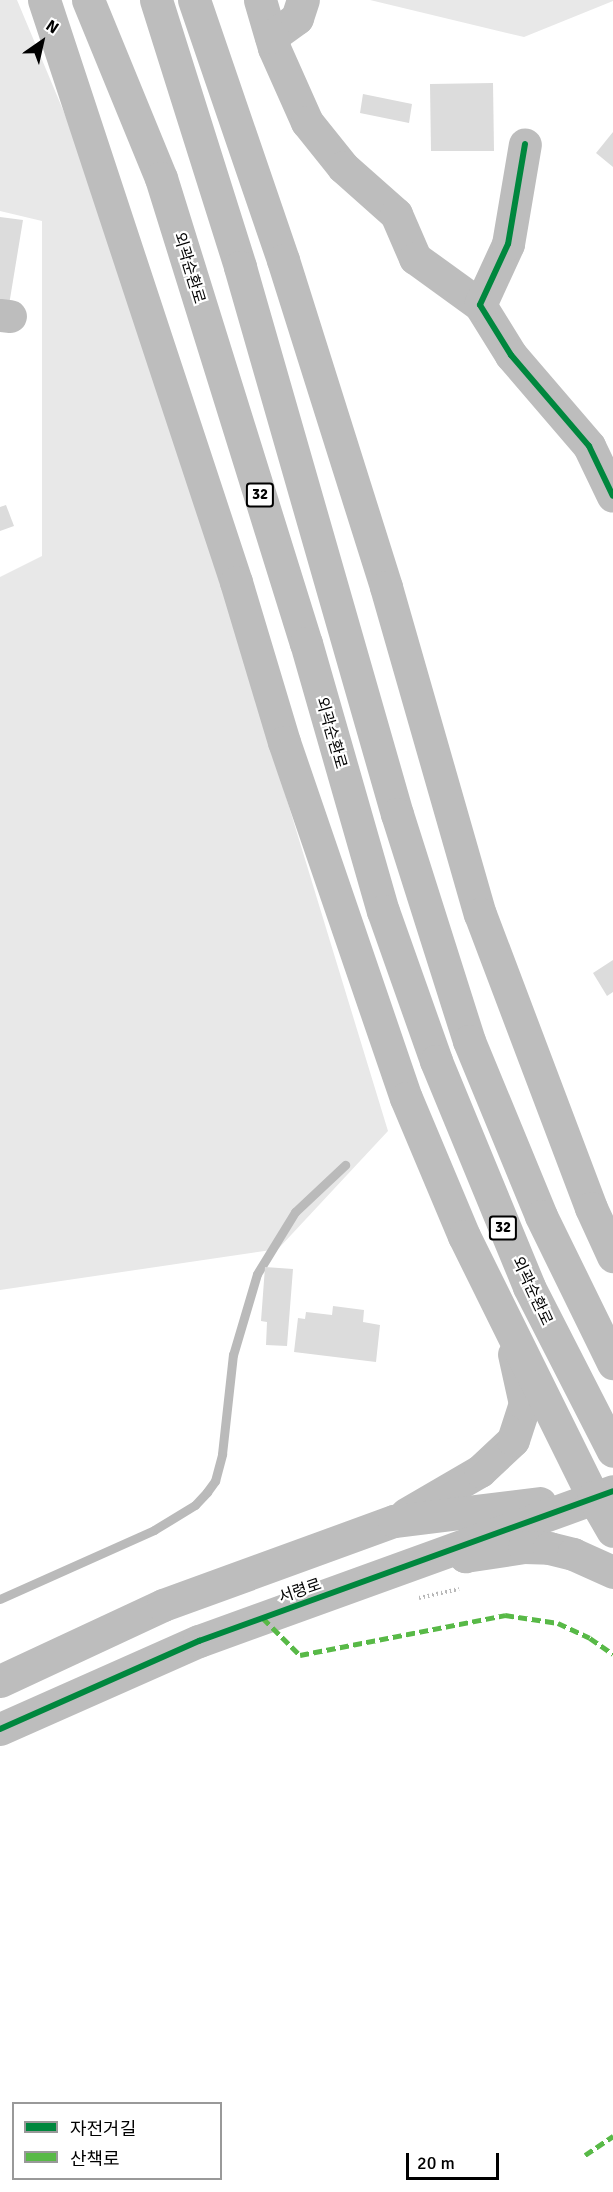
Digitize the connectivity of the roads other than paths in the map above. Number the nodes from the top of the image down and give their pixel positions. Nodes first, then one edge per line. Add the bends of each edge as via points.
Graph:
1 (44, 0) edge
2 (88, 0) edge
3 (156, 0) edge
4 (194, 0) edge
5 (260, 0) edge
6 (303, 0) edge
7 (271, 37) junction
8 (525, 144) dead end
9 (480, 305) junction
10 (613, 496) edge
11 (613, 1256) edge
12 (518, 1343) junction
13 (613, 1363) edge
14 (613, 1451) edge
15 (603, 1494) edge
16 (394, 1521) junction
17 (613, 1531) edge
18 (458, 1548) junction
19 (413, 1564) junction
20 (613, 1572) edge
21 (0, 1681) edge
22 (0, 1729) edge

1 - 12 main road via 236,582 284,742 406,1098 464,1236
2 - 14 main road, 외곽순환로 / 32 via 161,178 302,632 376,888 465,1138 504,1229
3 - 13 main road, 32 via 240,267 397,814 456,1002 541,1216
4 - 11 main road via 283,260 379,564 480,914 591,1208
5 - 7 main road
6 - 7 main road via 297,18
7 - 9 main road via 292,91 324,145 396,214 415,258
8 - 9 main road via 508,244
9 - 10 main road via 511,355 589,446
12 - 15 main road
12 - 16 main road via 513,1351 521,1371 525,1404 513,1440 480,1471
15 - 16 main road
15 - 17 main road
15 - 18 main road, 서령로
16 - 19 main road
16 - 21 main road via 173,1600
18 - 19 main road, 서령로
18 - 20 main road via 465,1556 514,1548 549,1548
19 - 22 main road, 서령로 via 199,1641

